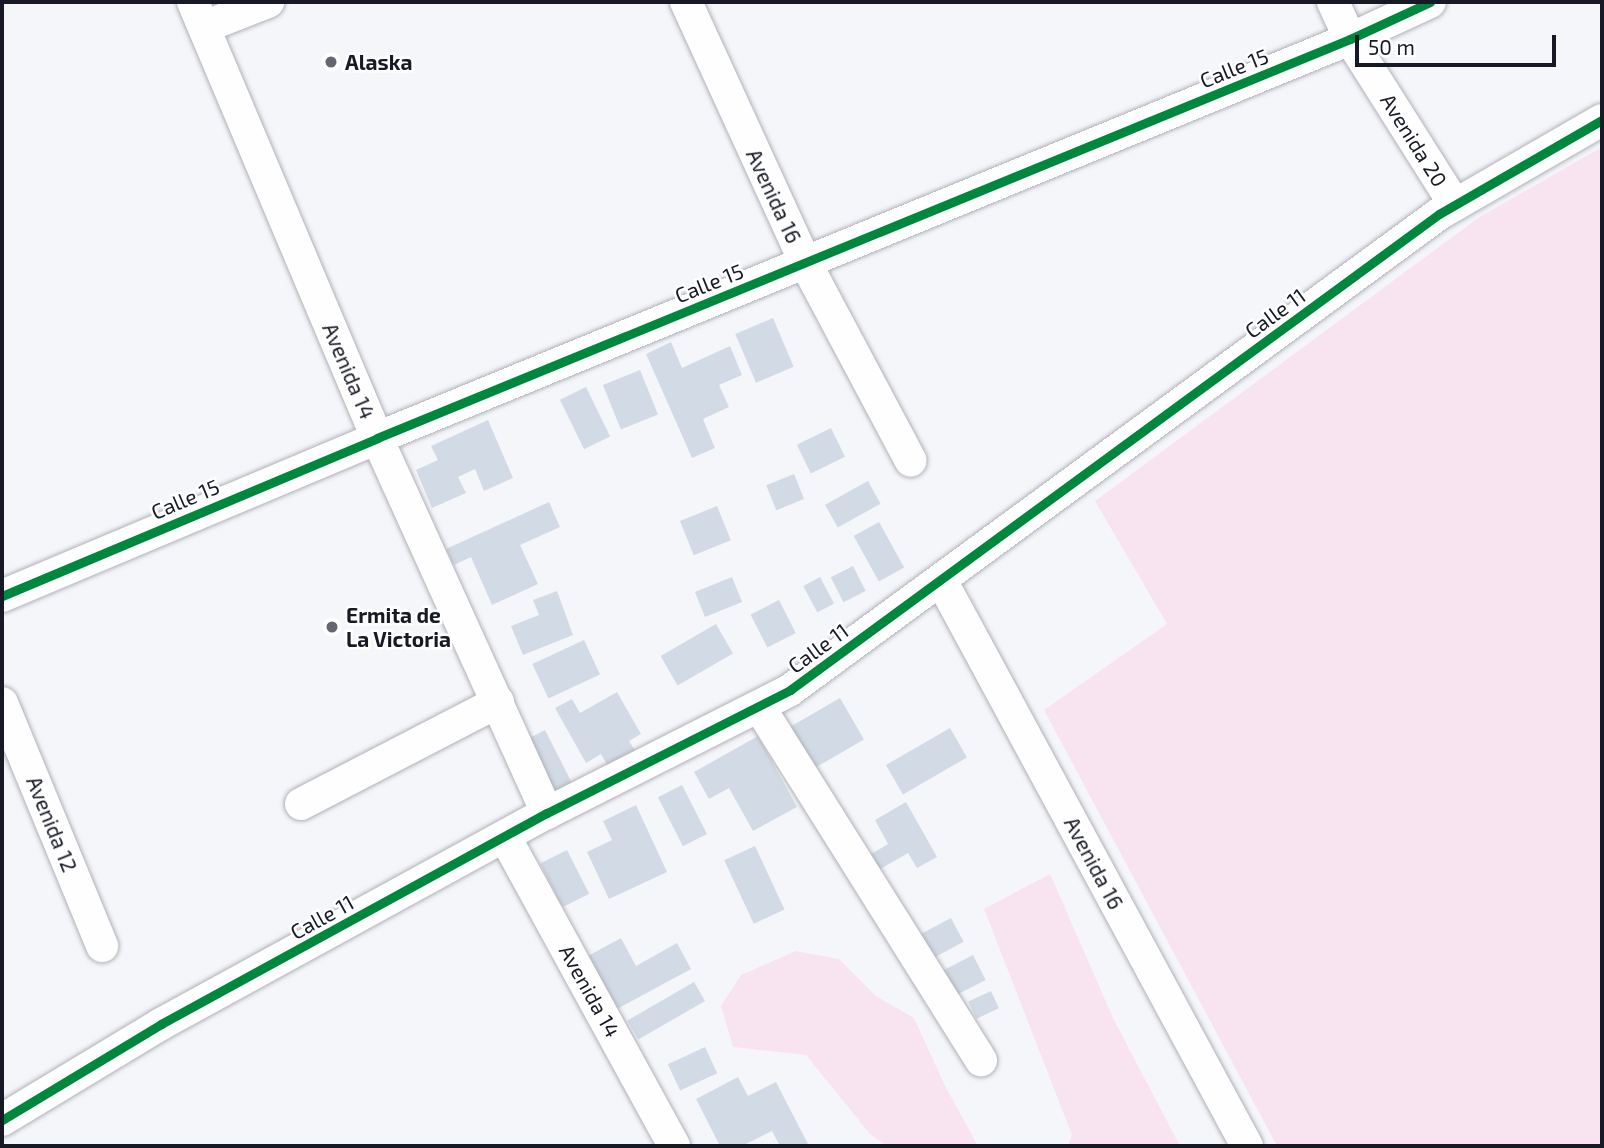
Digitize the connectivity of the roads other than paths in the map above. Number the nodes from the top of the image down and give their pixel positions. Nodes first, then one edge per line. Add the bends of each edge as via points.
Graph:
1 (268, 2) edge
2 (685, 2) edge
3 (1333, 2) edge
4 (1430, 2) edge
5 (199, 14) edge
6 (1350, 39) junction
7 (1602, 120) edge
8 (1455, 205) junction
9 (804, 262) junction
10 (377, 438) junction
11 (911, 461) dead end
12 (941, 580) junction
13 (2, 596) edge
14 (498, 702) junction
15 (2, 703) edge
16 (760, 708) junction
17 (301, 804) dead end
18 (547, 813) junction
19 (505, 837) junction
20 (102, 946) dead end
21 (981, 1060) dead end
22 (2, 1120) edge
23 (674, 1146) edge
24 (1247, 1146) edge

1 - 5 street
2 - 9 street, Avenida 16
3 - 6 street, Avenida 20
4 - 6 street, Calle 15
5 - 10 street, Avenida 14
6 - 8 street, Avenida 20
6 - 9 street, Calle 15
7 - 8 street, Calle 11
8 - 12 street, Calle 11
9 - 10 street, Calle 15
9 - 11 street, Avenida 16
10 - 13 street, Calle 15
10 - 14 street, Avenida 14
12 - 16 street, Calle 11
12 - 24 street, Avenida 16
14 - 17 street
14 - 18 street, Avenida 14
15 - 20 street, Avenida 12
16 - 18 street, Calle 11
16 - 21 street
18 - 19 street, Calle 11
19 - 22 street, Calle 11 via 161,1024
19 - 23 street, Avenida 14

